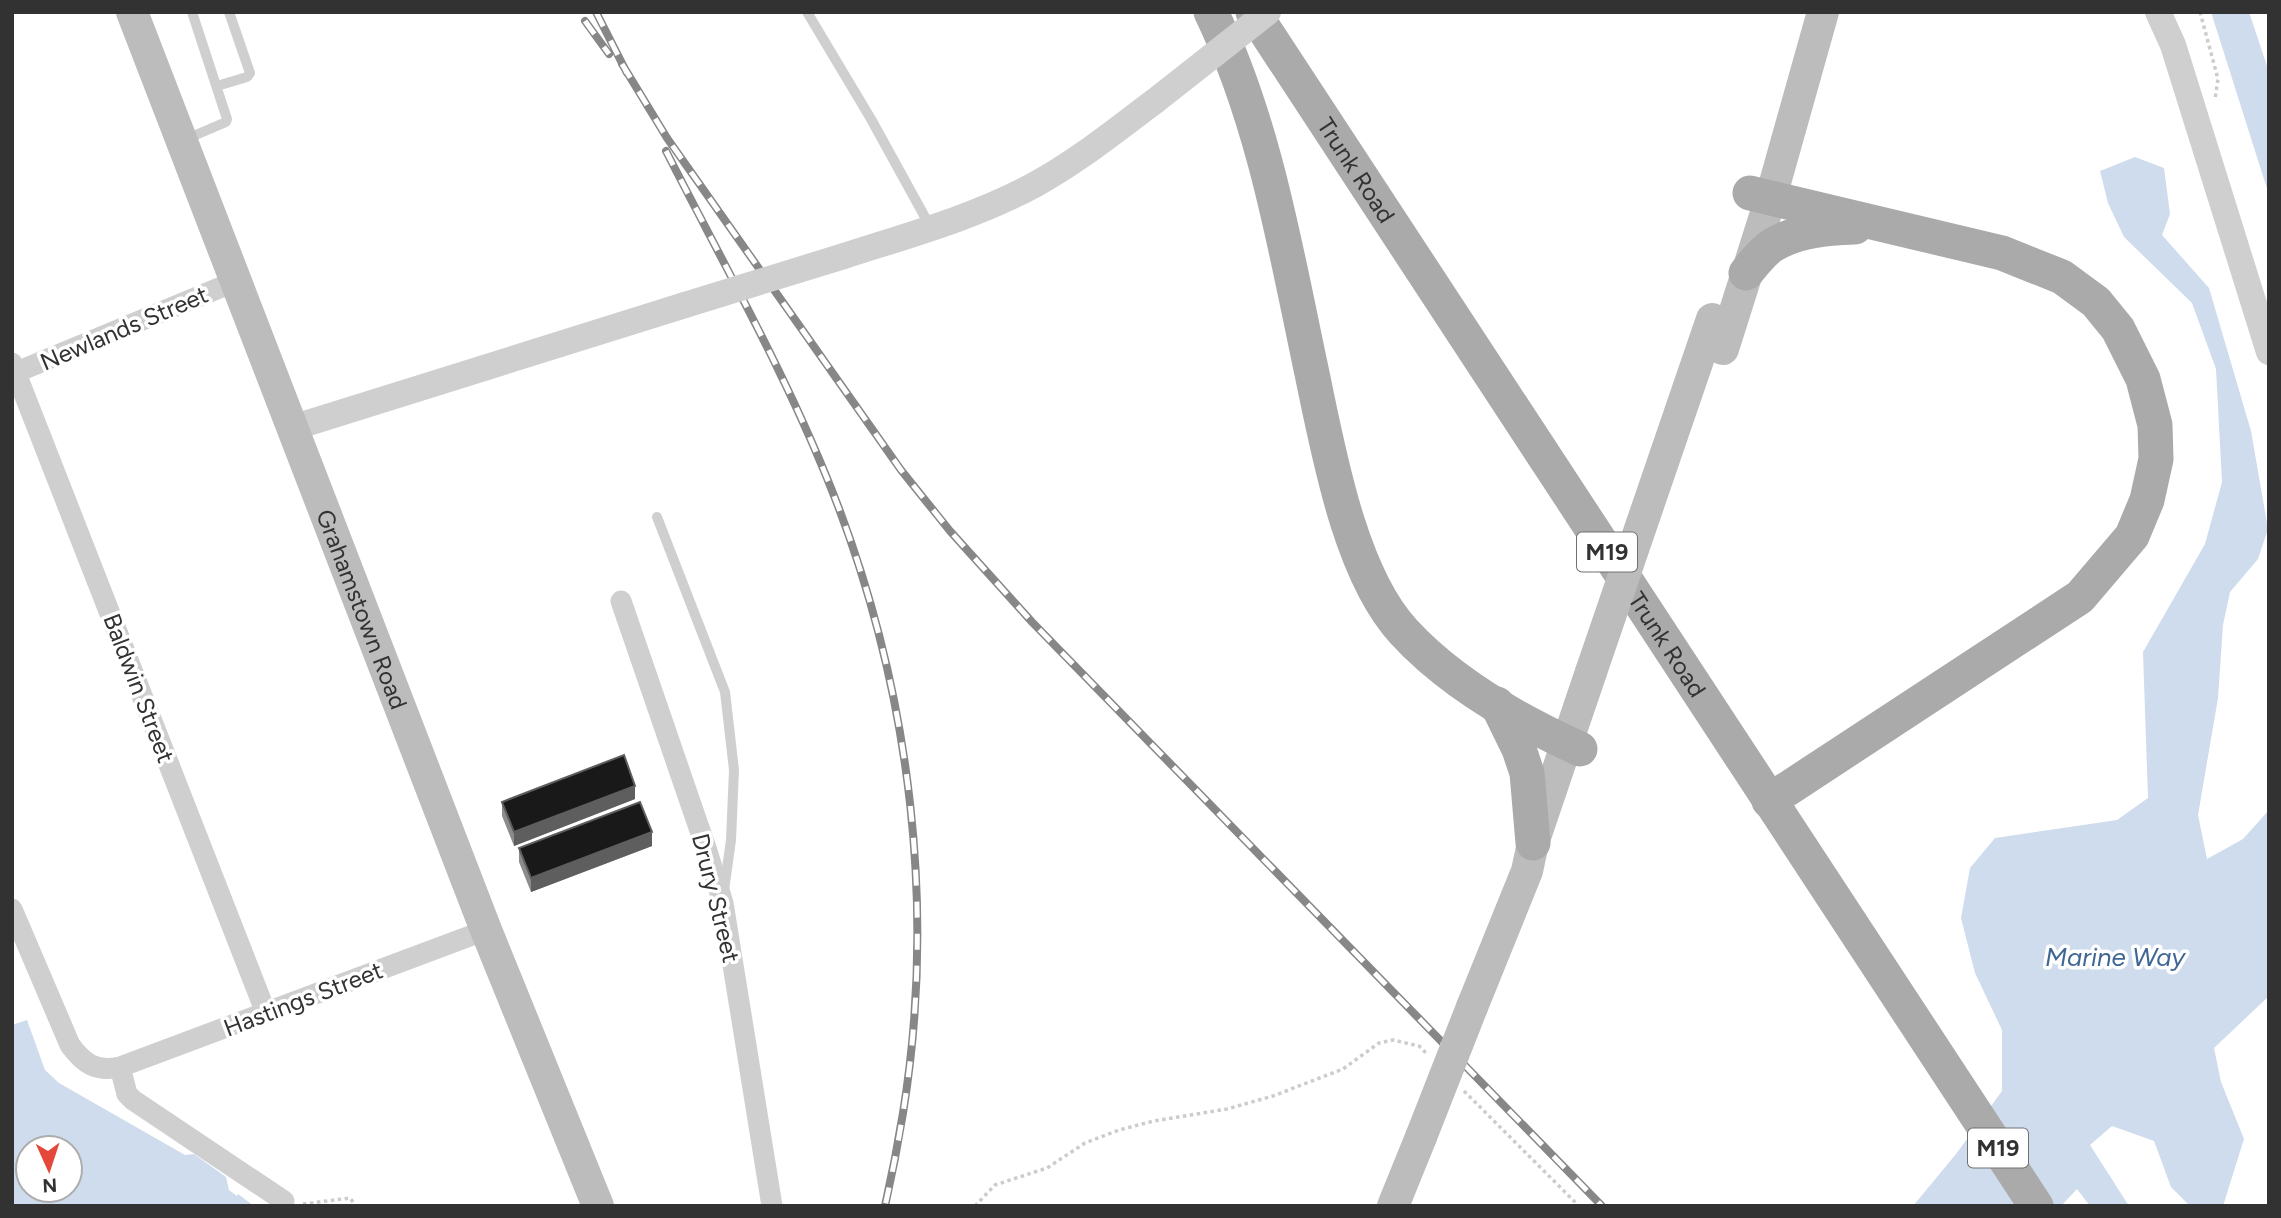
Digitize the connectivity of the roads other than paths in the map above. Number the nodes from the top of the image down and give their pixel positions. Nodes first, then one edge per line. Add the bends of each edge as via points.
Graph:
1 (132, 12) edge
2 (192, 12) edge
3 (229, 12) edge
4 (807, 12) edge
5 (1210, 12) edge
6 (1254, 12) edge
7 (1268, 12) edge
8 (1805, 12) edge
9 (1823, 12) edge
10 (2158, 12) edge
11 (217, 86) junction
12 (182, 141) junction
13 (1760, 195) junction
14 (1883, 225) junction
15 (931, 228) junction
16 (1746, 273) junction
17 (236, 281) junction
18 (2269, 352) edge
19 (13, 370) edge
20 (292, 428) junction
21 (657, 517) dead end
22 (621, 601) dead end
23 (1599, 675) junction
24 (1497, 704) junction
25 (1573, 746) junction
26 (1769, 801) junction
27 (1530, 857) junction
28 (723, 904) junction
29 (12, 909) edge
30 (486, 930) junction
31 (266, 1013) junction
32 (120, 1067) junction
33 (284, 1201) road end
34 (598, 1206) edge
35 (772, 1206) edge
36 (1393, 1206) edge
37 (2036, 1206) edge

1 - 12 main road, Grahamstown Road
2 - 11 lane
3 - 11 lane via 250,73
4 - 15 lane
5 - 24 main road via 1237,76 1268,174 1329,451 1366,574 1403,631 1441,666
6 - 26 main road, Trunk Road / M19
7 - 15 street, bridge via 1075,160 980,210
8 - 13 main road
9 - 13 main road
10 - 18 street via 2174,45
11 - 12 lane via 226,122
12 - 17 main road, Grahamstown Road
13 - 14 main road
13 - 16 main road
13 - 23 main road, bridge via 1712,318
14 - 16 main road via 1827,229 1787,238 1772,246
14 - 26 main road via 2002,253 2062,277 2095,302 2118,329 2143,379 2155,425 2156,459 2147,500 2132,536 2080,597
15 - 20 street, bridge
16 - 23 main road via 1723,349
17 - 19 street, Newlands Street
17 - 20 main road, Grahamstown Road
19 - 31 street, Baldwin Street
20 - 30 main road, Grahamstown Road
21 - 28 lane via 724,692 734,770
22 - 28 street, Drury Street
23 - 25 main road
24 - 25 main road
24 - 27 main road via 1527,773
25 - 27 main road
26 - 37 main road, Trunk Road / M19
27 - 36 main road, bridge
28 - 35 street, Drury Street
29 - 32 street via 70,1045 90,1066
30 - 31 street, Hastings Street
30 - 34 main road, Grahamstown Road
31 - 32 street, Hastings Street
32 - 33 street via 133,1100

